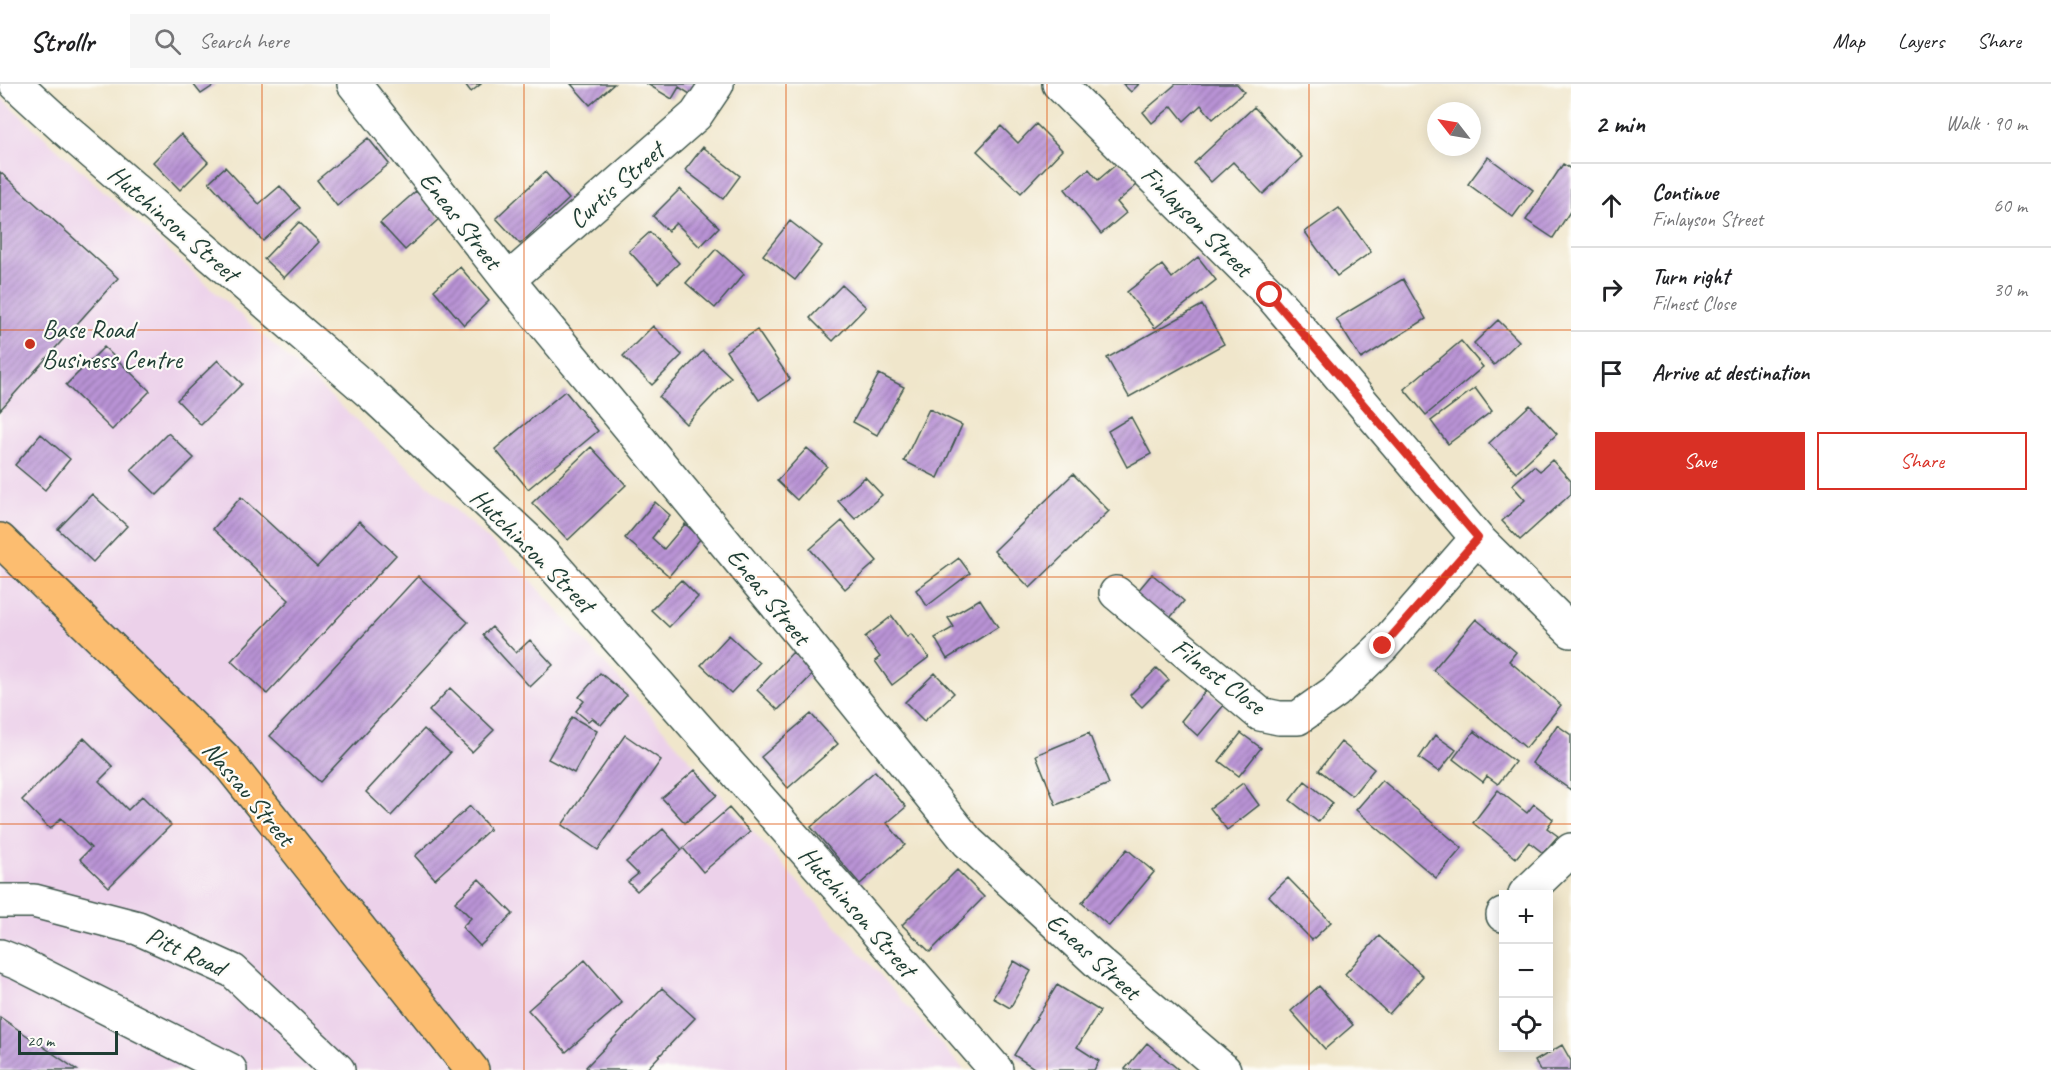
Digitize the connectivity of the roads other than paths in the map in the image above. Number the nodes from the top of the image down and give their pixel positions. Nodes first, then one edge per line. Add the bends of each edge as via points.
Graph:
1 (16, 84) edge
2 (354, 84) edge
3 (717, 84) edge
4 (1059, 84) edge
5 (508, 280) junction
6 (1478, 538) junction
7 (0, 540) edge
8 (1116, 593) dead end
9 (1571, 631) edge
10 (1571, 850) edge
11 (1529, 890) edge
12 (0, 901) edge
13 (0, 957) edge
14 (230, 1070) edge
15 (338, 1070) edge
16 (472, 1070) edge
17 (996, 1070) edge
18 (1224, 1070) edge

1 - 17 street, Hutchinson Street via 374,396 544,555
2 - 5 street, Eneas Street
3 - 5 street, Curtis Street via 696,115
4 - 6 street, Finlayson Street via 1270,295
5 - 18 street, Eneas Street via 968,842 1100,964
6 - 8 street, Filnest Close via 1383,646 1335,692 1298,718 1260,714
6 - 9 street, Finlayson Street
7 - 16 main road, Nassau Street via 224,758
10 - 11 street
12 - 15 street, Pitt Road via 34,901 138,928 233,971
13 - 14 street

